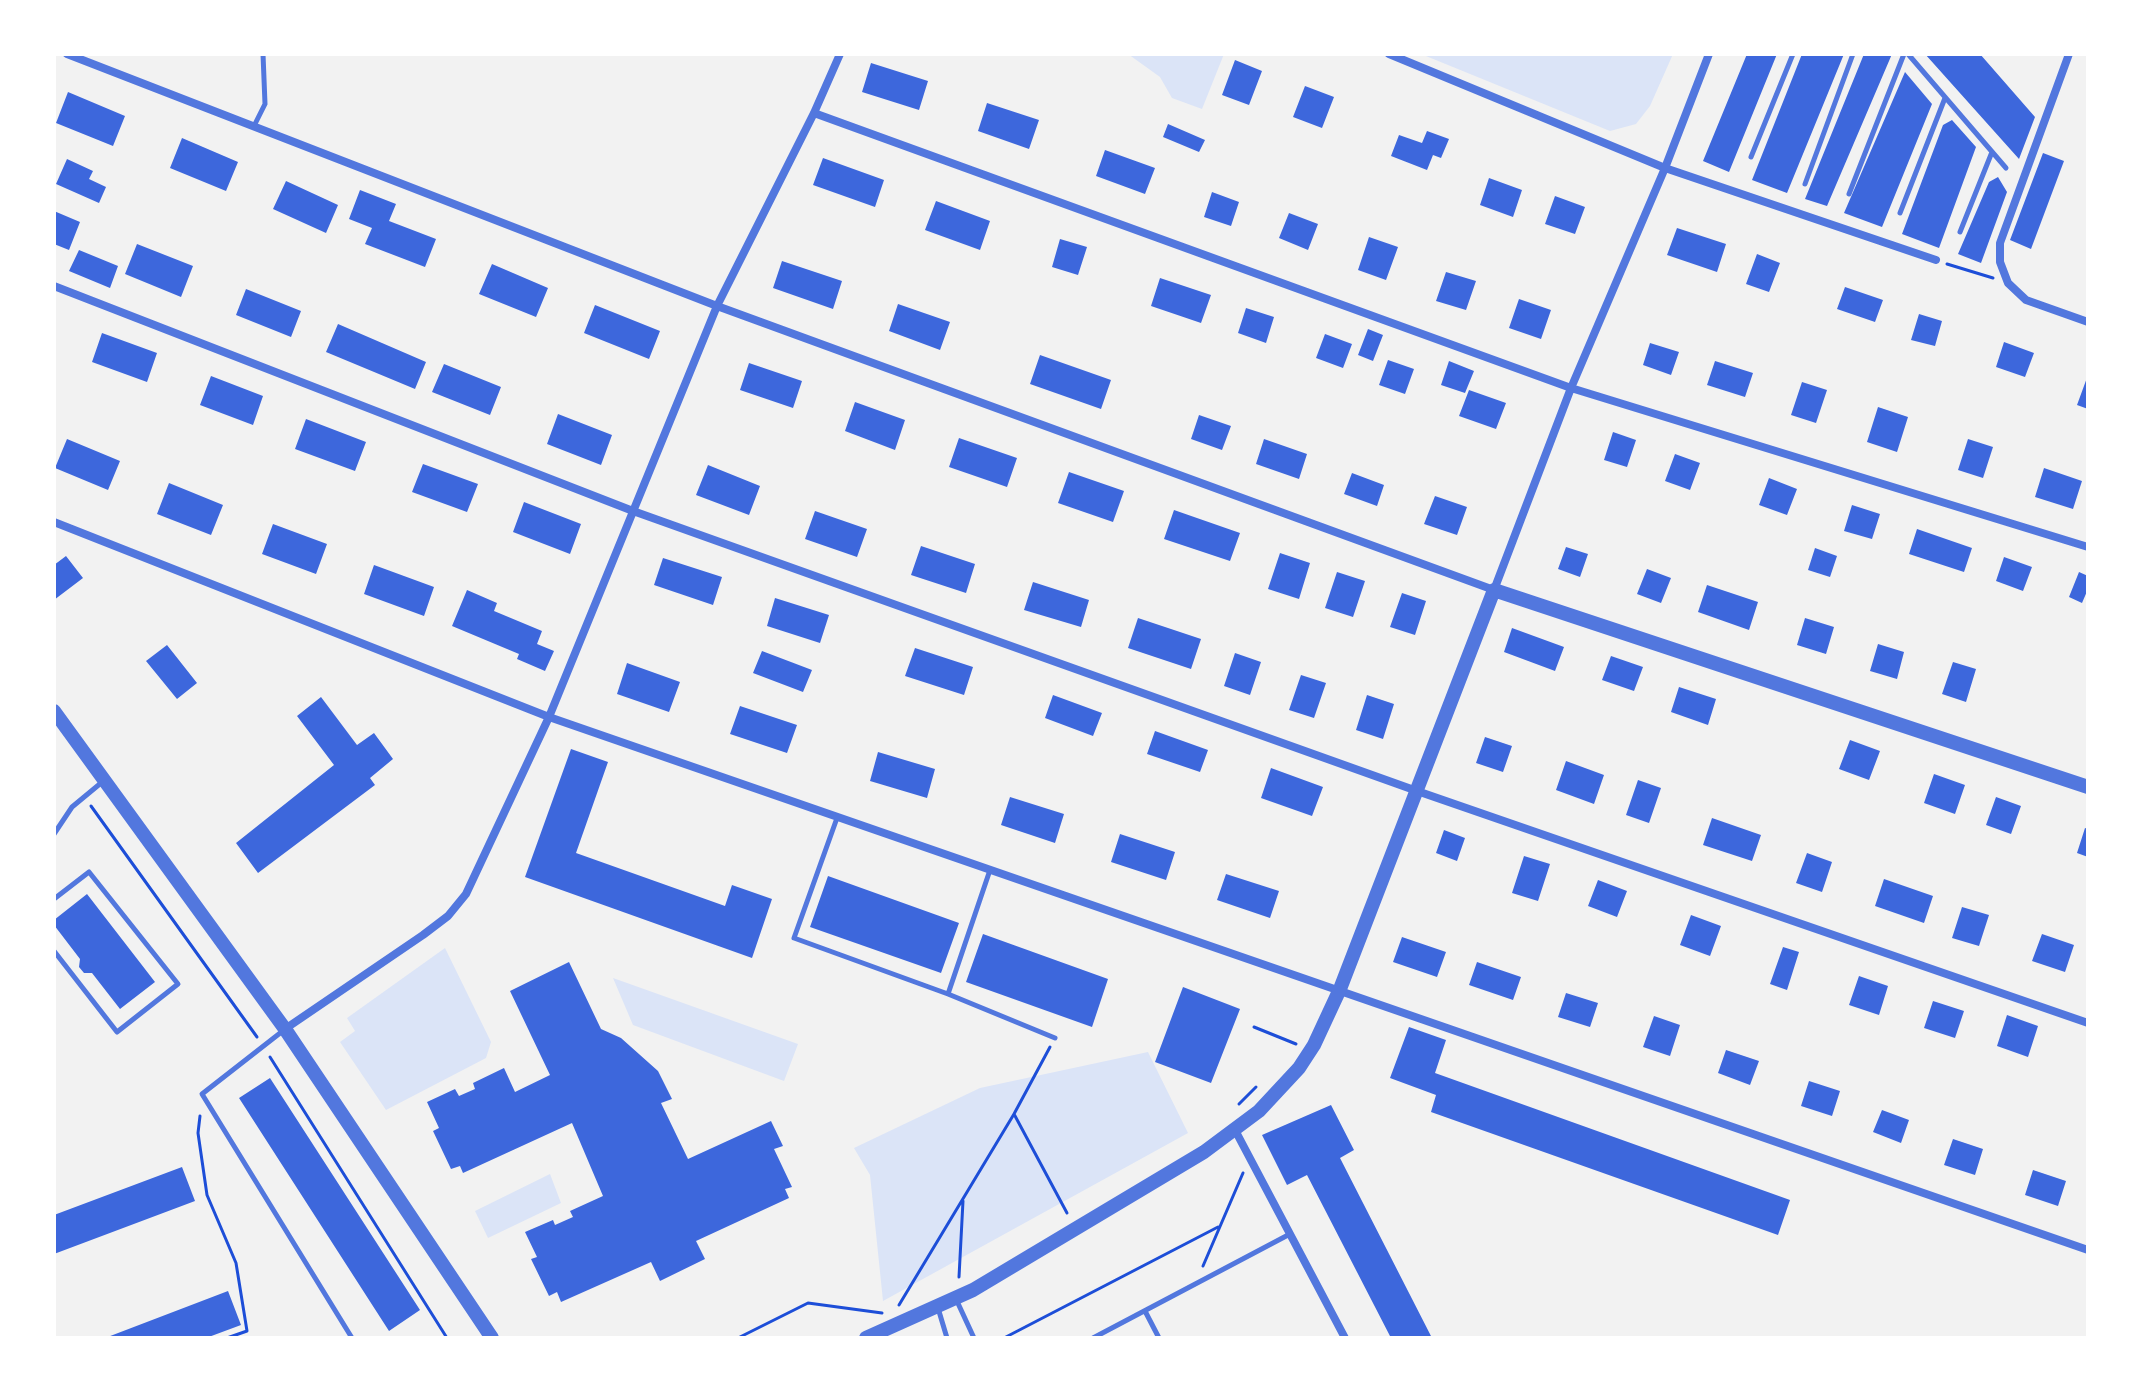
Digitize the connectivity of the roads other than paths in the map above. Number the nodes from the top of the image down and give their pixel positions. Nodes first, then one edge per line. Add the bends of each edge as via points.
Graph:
1 (67, 54) edge
2 (263, 54) edge
3 (840, 54) edge
4 (1389, 54) edge
5 (1709, 54) edge
6 (1793, 54) edge
7 (1853, 54) edge
8 (1906, 54) edge
9 (2069, 54) edge
10 (1945, 98) junction
11 (814, 113) junction
12 (254, 126) junction
13 (1992, 152) junction
14 (1751, 157) dead end
15 (1665, 168) junction
16 (2006, 168) dead end
17 (1805, 184) dead end
18 (1849, 194) dead end
19 (1900, 213) dead end
20 (1960, 232) dead end
21 (1936, 260) road end
22 (54, 286) edge
23 (717, 306) junction
24 (2088, 322) edge
25 (1571, 388) junction
26 (633, 511) junction
27 (54, 522) edge
28 (2088, 547) edge
29 (1494, 590) junction
30 (54, 711) edge
31 (549, 717) junction
32 (105, 780) junction
33 (2087, 785) edge
34 (1417, 791) junction
35 (837, 818) junction
36 (54, 834) edge
37 (990, 870) junction
38 (55, 898) edge
39 (54, 951) edge
40 (1340, 989) junction
41 (948, 994) junction
42 (2088, 1023) edge
43 (285, 1029) junction
44 (1055, 1038) road end
45 (1235, 1130) junction
46 (1290, 1234) junction
47 (2088, 1250) edge
48 (956, 1299) junction
49 (938, 1307) junction
50 (1145, 1311) junction
51 (352, 1338) edge
52 (492, 1338) edge
53 (866, 1338) edge
54 (947, 1338) edge
55 (974, 1338) edge
56 (1093, 1338) edge
57 (1159, 1338) edge
58 (1345, 1338) edge

1 - 12 street
2 - 12 lane via 265,104
3 - 11 street
4 - 15 street
5 - 15 street
6 - 14 lane
7 - 17 lane
8 - 10 lane
8 - 18 lane
9 - 24 street via 2000,243 2000,262 2008,283 2026,300
10 - 13 lane
10 - 19 lane
11 - 23 street
11 - 25 street
12 - 23 street
13 - 16 lane
13 - 20 lane
15 - 21 street
15 - 25 street
22 - 26 street
23 - 26 street
23 - 29 street
25 - 28 street
25 - 29 street
26 - 31 street
26 - 34 street
27 - 31 street
29 - 33 street
29 - 34 street
30 - 32 street
31 - 35 street
31 - 43 street via 483,864 448,916
32 - 36 lane via 72,807
32 - 43 street
34 - 40 street
34 - 42 street
35 - 37 street
35 - 41 lane via 794,938
37 - 40 street
37 - 41 lane
38 - 39 lane via 89,872 178,984 117,1032
40 - 45 street via 1299,1068
40 - 47 street
41 - 44 lane
43 - 51 lane via 202,1094
43 - 52 street
45 - 46 street
45 - 48 street
46 - 50 lane
46 - 58 street
48 - 49 street
48 - 55 lane
49 - 53 street
49 - 54 lane
50 - 56 lane
50 - 57 lane

